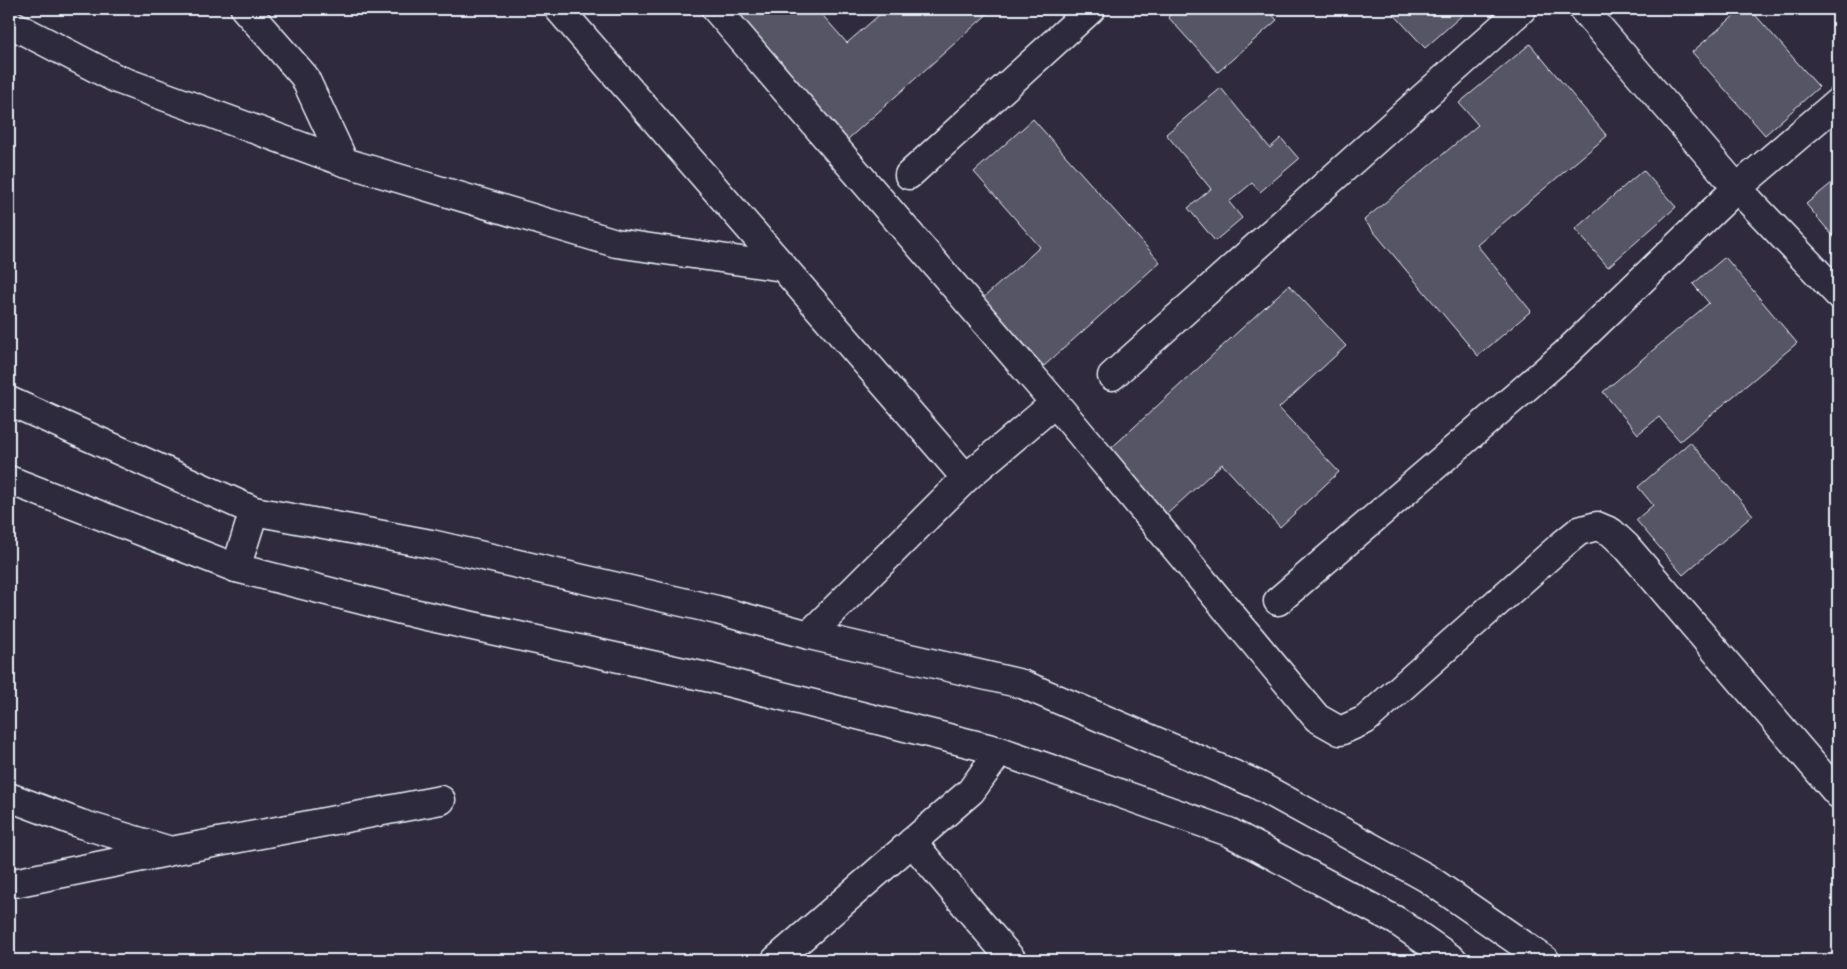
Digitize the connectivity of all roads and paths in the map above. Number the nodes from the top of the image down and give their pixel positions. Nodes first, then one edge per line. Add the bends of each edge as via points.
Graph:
1 (245, 9) edge
2 (559, 9) edge
3 (716, 9) edge
4 (1091, 9) edge
5 (1522, 9) edge
6 (1583, 9) edge
7 (9, 22) edge
8 (1838, 102) edge
9 (344, 162) junction
10 (908, 175) dead end
11 (1737, 188) junction
12 (783, 267) junction
13 (1838, 294) edge
14 (1112, 376) dead end
15 (9, 401) edge
16 (1055, 403) junction
17 (966, 478) junction
18 (9, 480) edge
19 (254, 511) junction
20 (236, 568) junction
21 (1278, 601) dead end
22 (809, 635) junction
23 (1000, 751) junction
24 (1838, 794) edge
25 (9, 797) edge
26 (441, 800) dead end
27 (912, 842) junction
28 (171, 851) junction
29 (9, 884) edge
30 (776, 960) edge
31 (1012, 960) edge
32 (1453, 960) edge
33 (1545, 960) edge

1 - 9 street via 304,76
2 - 12 street
3 - 16 street
4 - 10 street
5 - 14 street
6 - 11 street
7 - 9 street via 117,79
8 - 11 street
9 - 12 street via 616,243
11 - 13 street
11 - 21 street via 1565,354
12 - 17 street
15 - 19 street
16 - 17 street
16 - 24 street via 1317,718 1340,731 1365,720 1579,531 1597,526 1611,532 1626,546
17 - 22 street
18 - 20 street
19 - 20 street
19 - 22 street via 431,544 717,610
20 - 23 street via 413,613 711,678
22 - 33 street via 1022,684 1256,784 1427,878
23 - 27 street via 971,791
23 - 32 street via 1229,832 1397,921
25 - 28 street via 80,824
26 - 28 street
27 - 30 street
27 - 31 street
28 - 29 street

